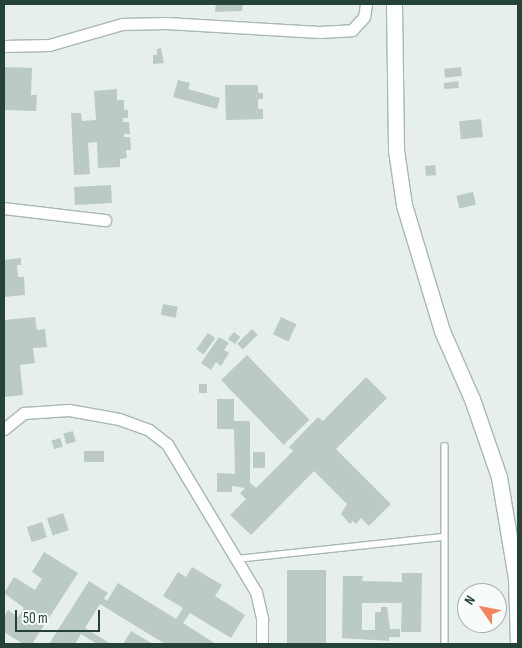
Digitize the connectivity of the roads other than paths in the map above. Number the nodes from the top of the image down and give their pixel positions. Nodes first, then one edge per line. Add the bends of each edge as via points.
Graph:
1 (366, 4) edge
2 (394, 4) edge
3 (4, 46) edge
4 (4, 208) edge
5 (105, 220) dead end
6 (4, 429) edge
7 (445, 446) dead end
8 (444, 537) junction
9 (236, 559) junction
10 (262, 644) edge
11 (445, 644) edge
12 (518, 644) edge

1 - 3 street via 364,17 352,30 310,32 166,23 122,24 49,44
2 - 12 main road via 394,132 404,205 442,331 472,399 499,477 516,579
4 - 5 street
6 - 9 street via 24,414 69,410 119,419 149,430 167,444
7 - 8 lane
8 - 9 lane
8 - 11 lane
9 - 10 street via 256,592 262,619

